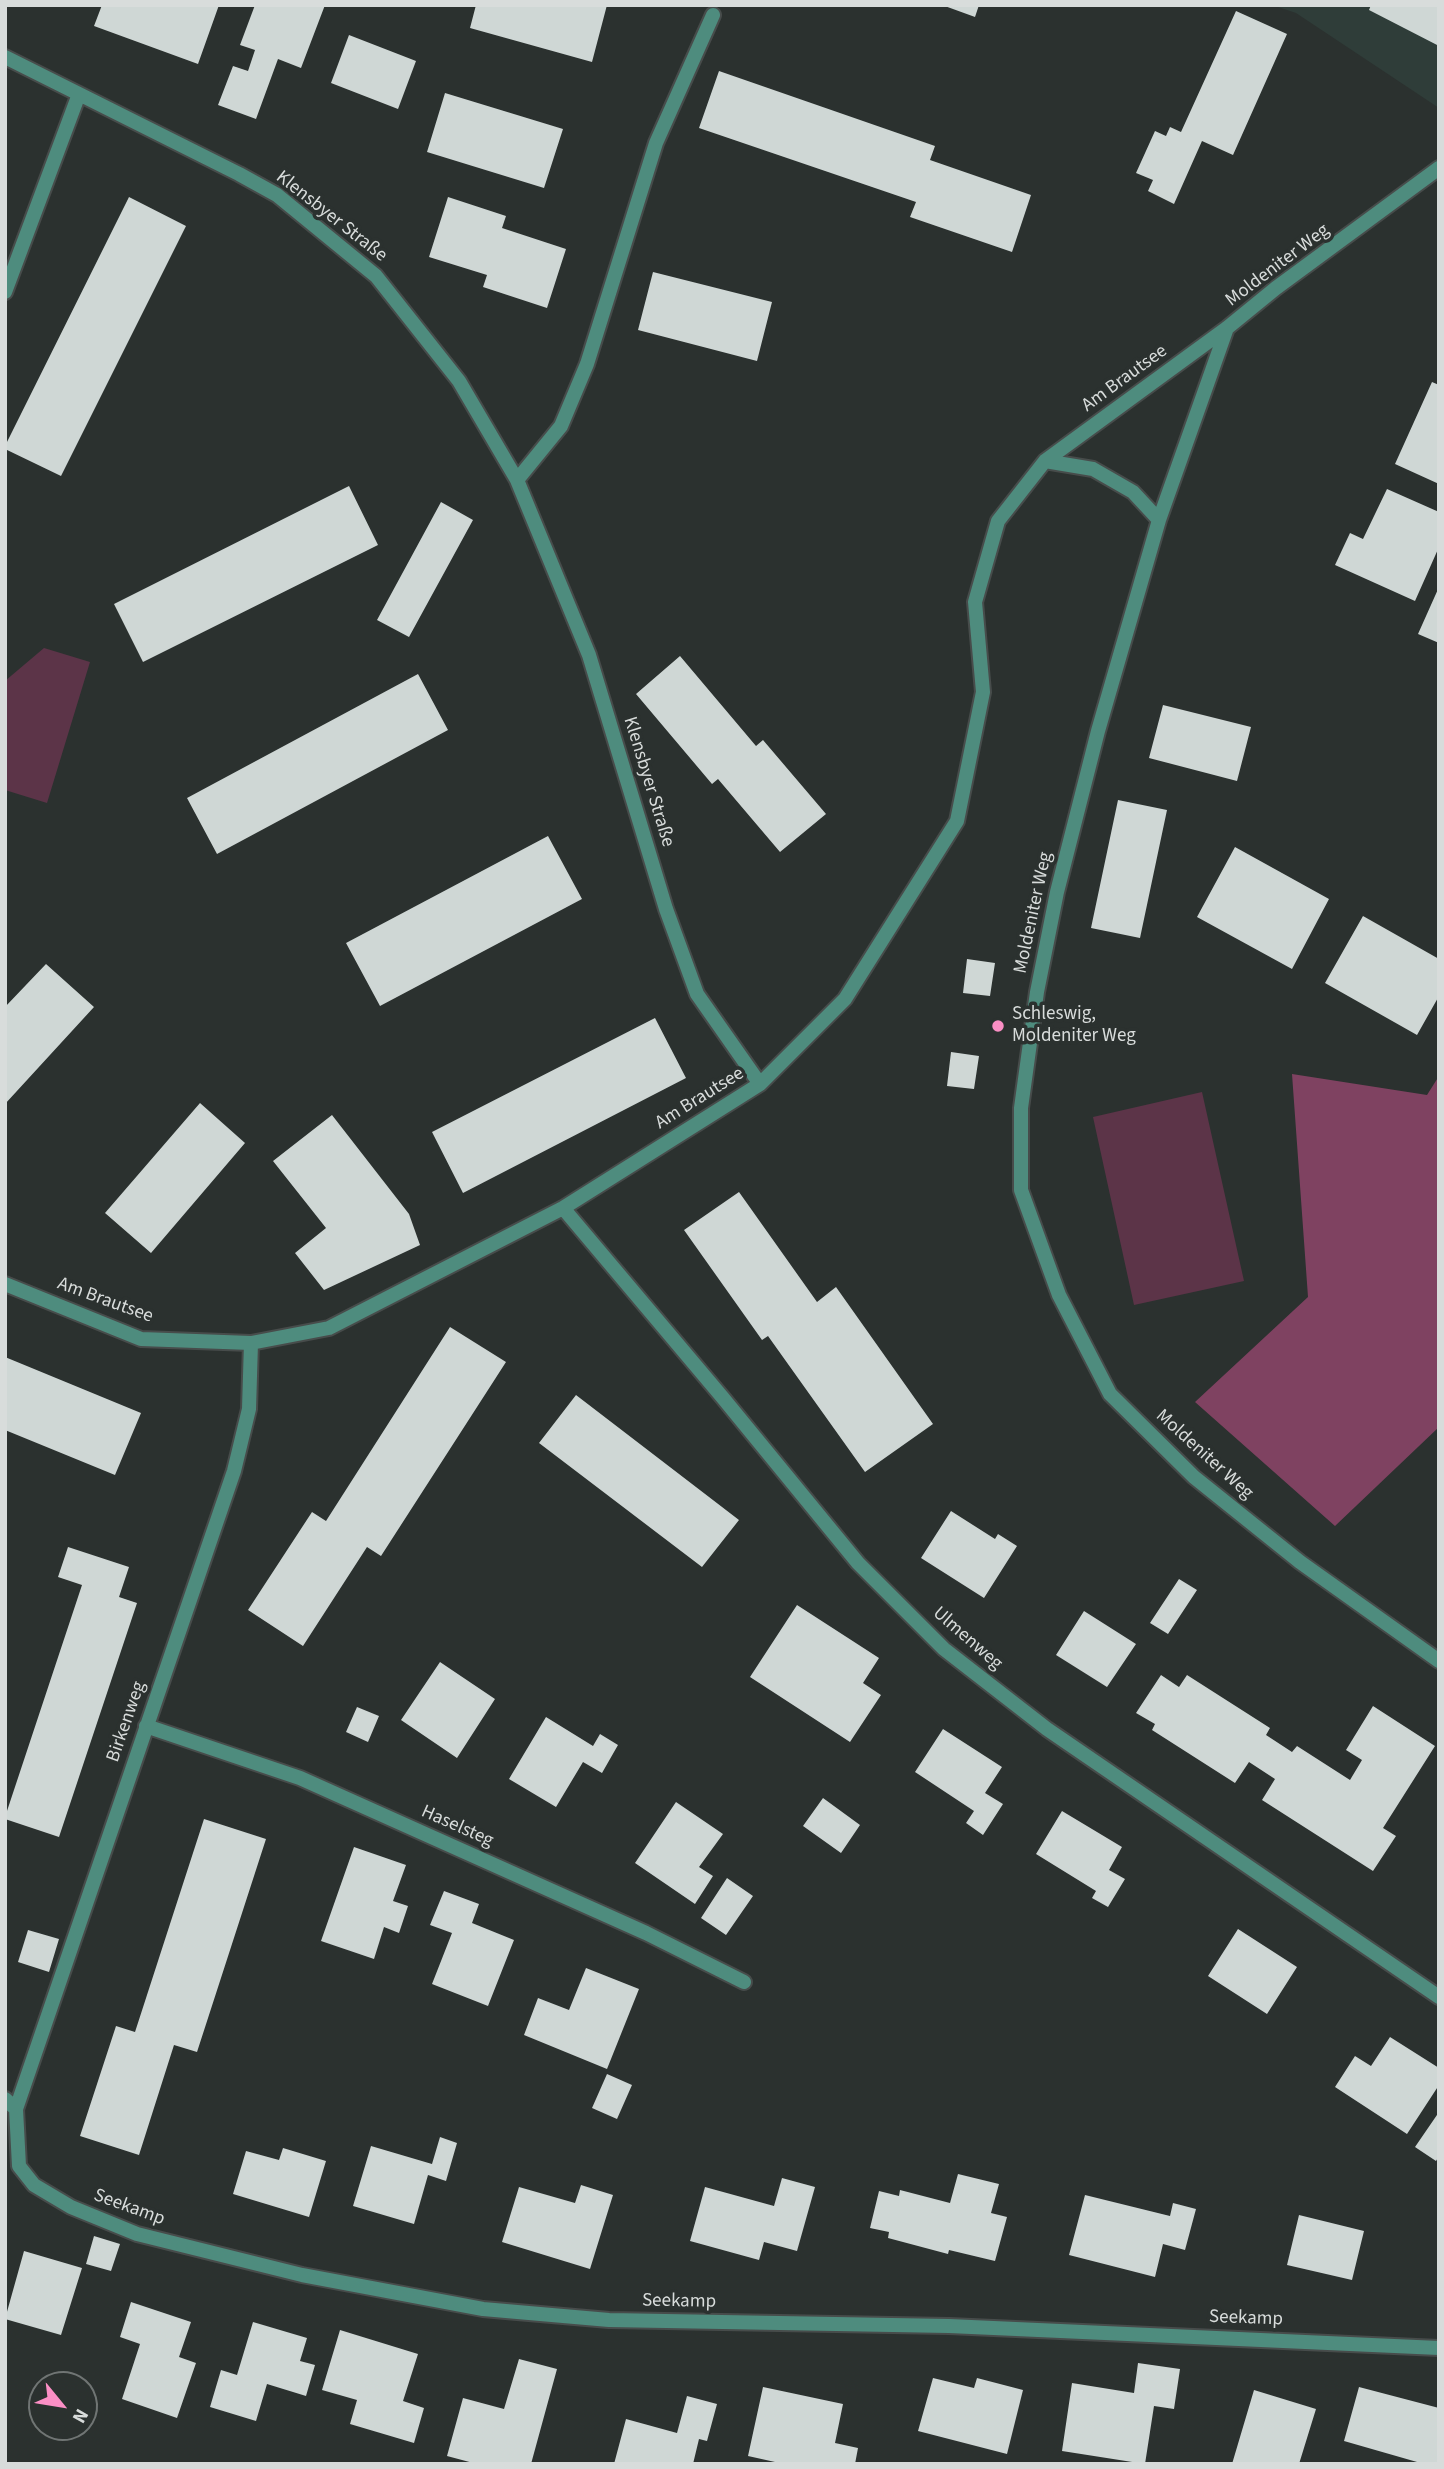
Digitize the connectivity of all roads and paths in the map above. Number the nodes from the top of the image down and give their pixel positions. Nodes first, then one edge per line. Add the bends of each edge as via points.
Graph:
1 (713, 15) dead end
2 (5, 57) edge
3 (79, 94) junction
4 (1439, 168) edge
5 (5, 292) edge
6 (1227, 328) junction
7 (1045, 461) junction
8 (517, 480) junction
9 (1159, 520) junction
10 (760, 1084) junction
11 (563, 1208) junction
12 (5, 1284) edge
13 (251, 1343) junction
14 (1439, 1661) edge
15 (146, 1726) junction
16 (744, 1982) dead end
17 (1439, 1997) edge
18 (11, 2104) edge
19 (1439, 2348) edge

1 - 8 street via 656,143 587,364 561,426
2 - 3 street, Klensbyer Straße
3 - 5 street
3 - 8 street, Klensbyer Straße via 276,195 376,276 459,381
4 - 6 street, Moldeniter Weg
6 - 7 street, Am Brautsee
6 - 9 street, Moldeniter Weg
7 - 9 street via 1093,469 1133,492
7 - 10 street, Am Brautsee via 998,521 975,602 983,692 957,821 845,999
8 - 10 street, Klensbyer Straße via 589,655 696,994
9 - 14 street, Moldeniter Weg via 1098,731 1055,904 1021,1108 1021,1190 1059,1295 1110,1394 1204,1486 1300,1562
10 - 11 street, Am Brautsee
11 - 13 street, Am Brautsee via 329,1328
11 - 17 street, Ulmenweg via 858,1563 944,1649 1047,1730
12 - 13 street, Am Brautsee via 141,1339
13 - 15 street, Birkenweg via 250,1409 234,1471
15 - 16 street, Haselsteg via 300,1778 646,1933
15 - 18 street, Birkenweg
18 - 19 street, Seekamp via 19,2166 34,2185 71,2207 137,2234 277,2269 483,2309 609,2320 949,2326

